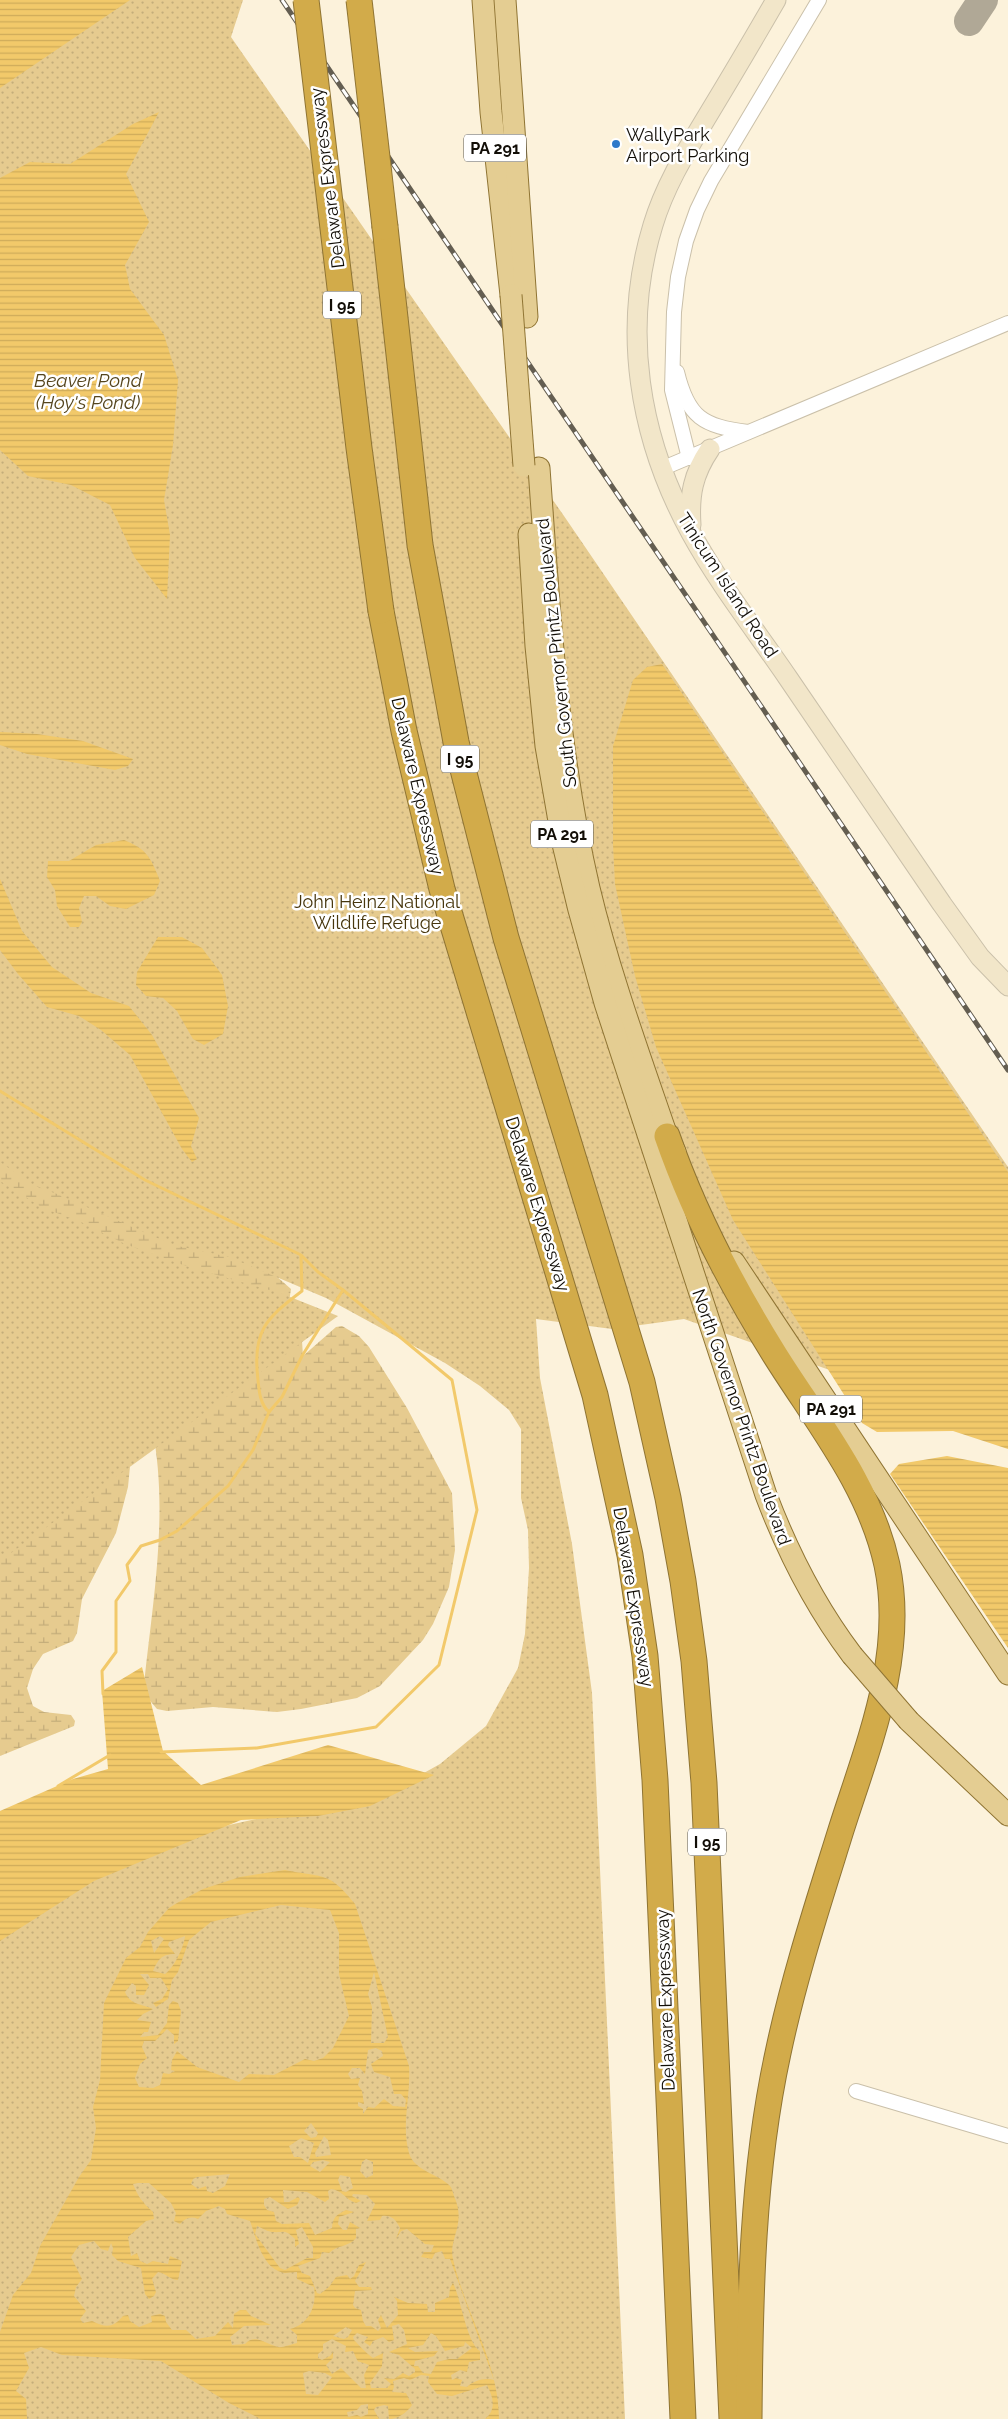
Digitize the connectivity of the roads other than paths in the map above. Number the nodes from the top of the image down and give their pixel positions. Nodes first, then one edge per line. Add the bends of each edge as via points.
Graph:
1 (306, 0) edge
2 (359, 0) edge
3 (483, 0) edge
4 (505, 0) edge
5 (776, 0) edge
6 (819, 0) edge
7 (1008, 323) edge
8 (673, 357) junction
9 (749, 432) junction
10 (710, 449) junction
11 (689, 458) junction
12 (661, 469) junction
13 (692, 534) junction
14 (1008, 986) edge
15 (644, 1125) joint
16 (667, 1136) junction
17 (1008, 1674) edge
18 (1003, 1809) edge
19 (856, 2091) dead end
20 (1008, 2136) edge
21 (683, 2419) edge
22 (732, 2419) edge
23 (749, 2419) edge

1 - 21 highway, Delaware Expressway / I 95, bridge via 364,488 396,691 451,921 595,1395 637,1596 658,1820
2 - 22 highway, I 95, bridge via 415,506 448,705 495,899 642,1382 676,1540 694,1662 704,1784
3 - 15 main road, South Governor Printz Boulevard / PA 291, bridge via 491,112 511,295 541,706 563,844 590,954
4 - 16 main road, South Governor Printz Boulevard / PA 291 via 560,724 584,862 610,966
5 - 12 street, Tinicum Island Road via 673,176 659,207 645,255 637,304 639,372 647,420
6 - 8 street via 696,210 678,277
7 - 9 street
8 - 9 street via 683,394 695,414 714,426
8 - 11 street via 672,390
9 - 10 street
10 - 11 street
10 - 13 street via 691,490
11 - 12 street
12 - 13 street, Tinicum Island Road
13 - 14 street, Tinicum Island Road via 942,904 980,957
15 - 18 main road, North Governor Printz Boulevard / PA 291, bridge via 773,1514 811,1595 852,1655 909,1721
16 - 17 main road, South Governor Printz Boulevard / PA 291 via 710,1222 744,1278
16 - 23 highway via 686,1190 728,1276 863,1496 883,1550 891,1602 890,1653 880,1703 802,1958 769,2098 755,2215
19 - 20 street

